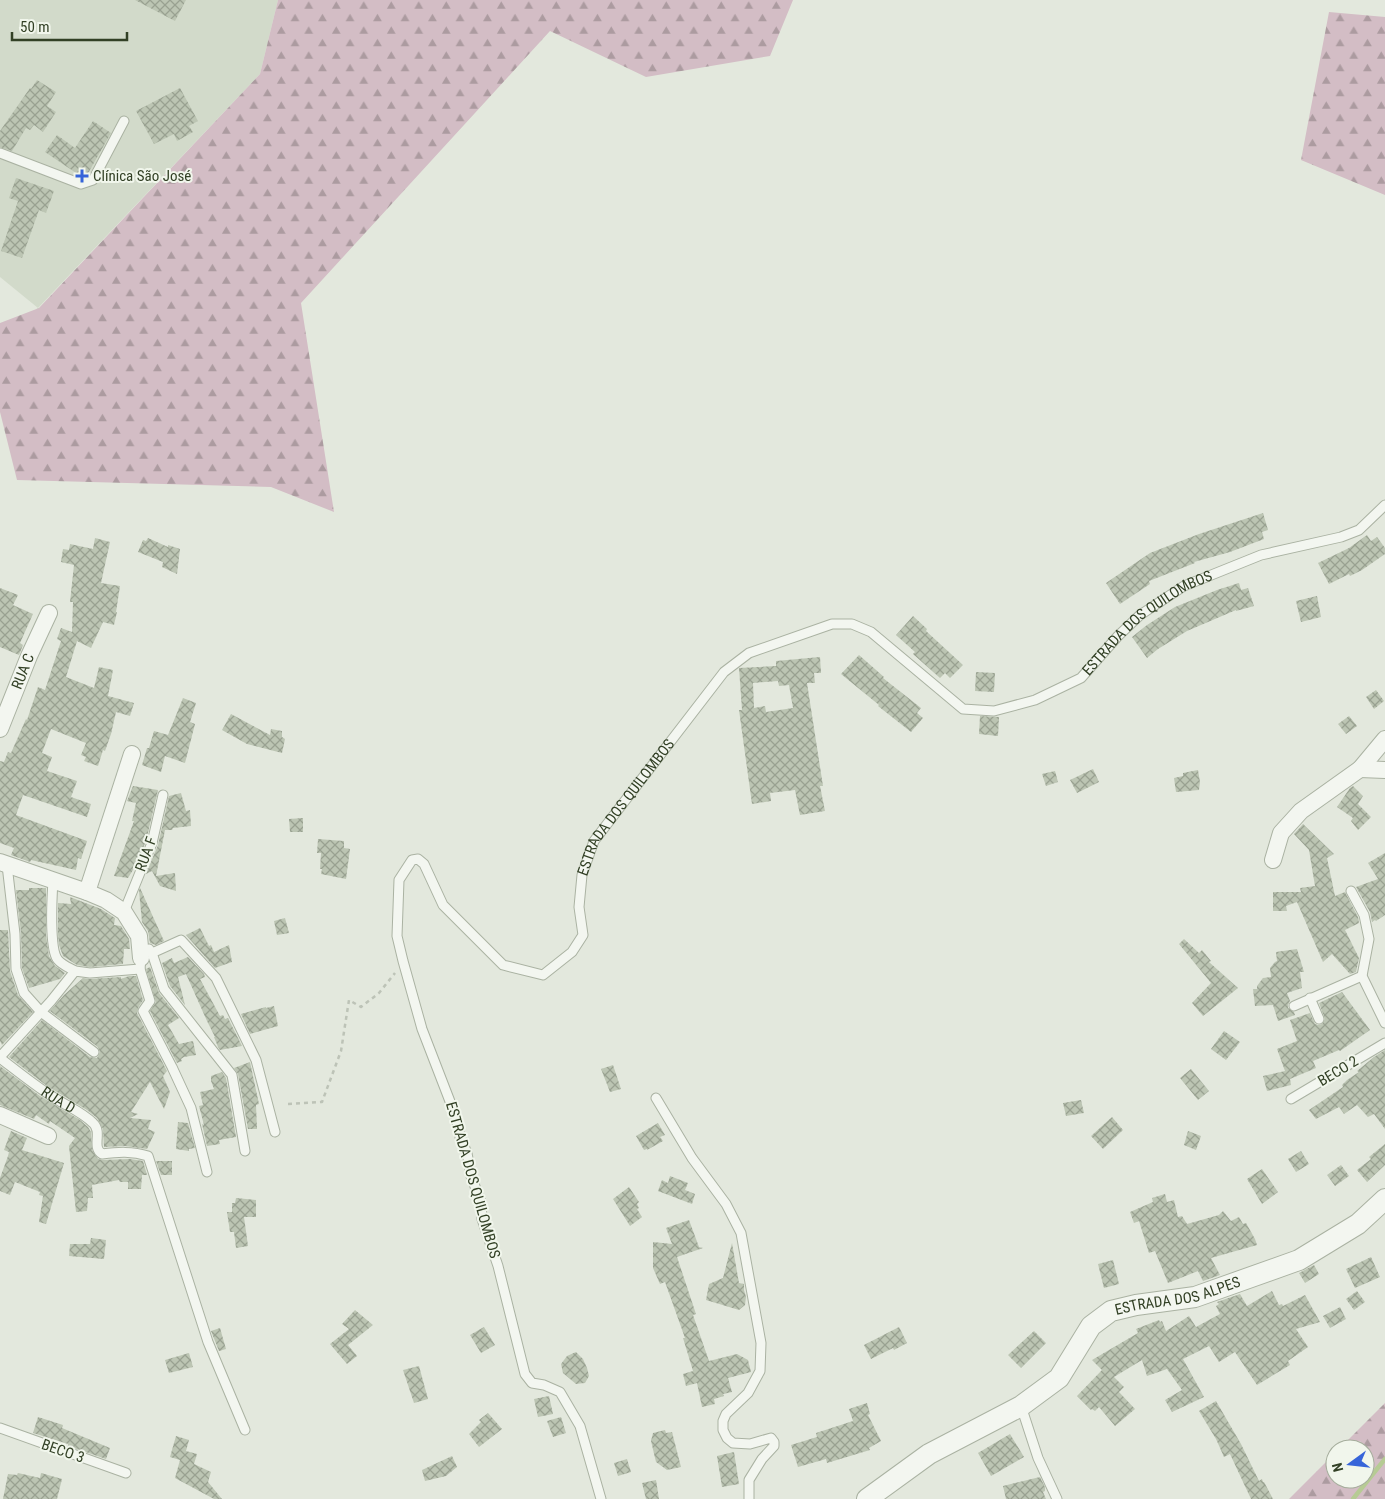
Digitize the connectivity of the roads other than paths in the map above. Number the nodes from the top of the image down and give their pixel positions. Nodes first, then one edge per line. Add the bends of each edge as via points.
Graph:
1 (124, 121) dead end
2 (0, 153) edge
3 (1385, 505) edge
4 (49, 613) dead end
5 (0, 729) edge
6 (1385, 739) edge
7 (132, 754) dead end
8 (1360, 769) junction
9 (1385, 770) edge
10 (163, 794) dead end
11 (1273, 860) dead end
12 (3, 863) edge
13 (53, 881) junction
14 (1351, 891) dead end
15 (87, 892) junction
16 (124, 912) junction
17 (144, 960) junction
18 (75, 971) junction
19 (1362, 976) junction
20 (1310, 998) junction
21 (1294, 1006) dead end
22 (41, 1012) junction
23 (1318, 1019) dead end
24 (1385, 1023) edge
25 (1385, 1043) edge
26 (94, 1052) dead end
27 (0, 1058) edge
28 (656, 1098) dead end
29 (1291, 1099) dead end
30 (0, 1115) edge
31 (275, 1132) dead end
32 (48, 1136) dead end
33 (245, 1152) dead end
34 (207, 1172) dead end
35 (1385, 1199) edge
36 (1021, 1406) junction
37 (0, 1428) edge
38 (246, 1430) dead end
39 (126, 1473) dead end
40 (601, 1499) edge
41 (750, 1499) edge
42 (868, 1499) edge
43 (1057, 1499) edge

1 - 2 lane via 93,180 80,184
3 - 40 lane, ESTRADA DOS QUILOMBOS via 1359,530 1261,555 1184,586 1140,615 1081,678 1036,700 994,711 963,709 872,632 852,624 832,624 749,653 724,672 594,841 582,875 579,907 583,935 572,952 543,975 503,965 443,905 424,864 418,859 412,860 399,880 398,936 422,1029 456,1117 525,1374 532,1383 560,1392 580,1426
4 - 5 street, RUA C via 28,656
6 - 8 street
7 - 15 street
8 - 9 street
8 - 11 street via 1301,811 1281,833
10 - 16 lane, RUA F via 152,843
12 - 13 street
12 - 22 lane via 15,934 16,969 24,993
13 - 15 street
13 - 18 lane via 51,914 55,953 58,960
14 - 19 lane via 1364,915 1369,940
15 - 16 street
16 - 17 street via 139,936
17 - 18 lane via 90,973
17 - 31 lane via 181,940 216,978 256,1060
17 - 33 lane via 232,1075
17 - 34 lane via 150,1000 143,1011 190,1108
18 - 22 lane
19 - 20 lane
19 - 24 lane
20 - 21 lane
20 - 23 lane
22 - 26 lane
22 - 27 lane
25 - 29 lane, BECO 2
27 - 38 lane, RUA D via 95,1125 97,1149 102,1154 126,1152 148,1156 208,1342
28 - 41 lane via 741,1232 761,1343 760,1371 748,1393 726,1414 723,1430 732,1443 750,1444 771,1438 774,1442 748,1480
30 - 32 street
35 - 36 street, ESTRADA DOS ALPES via 1358,1224 1299,1260 1195,1297 1111,1311 1091,1326 1059,1378
36 - 42 street, ESTRADA DOS ALPES via 929,1454
36 - 43 lane via 1038,1458
37 - 39 lane, BECO 3

